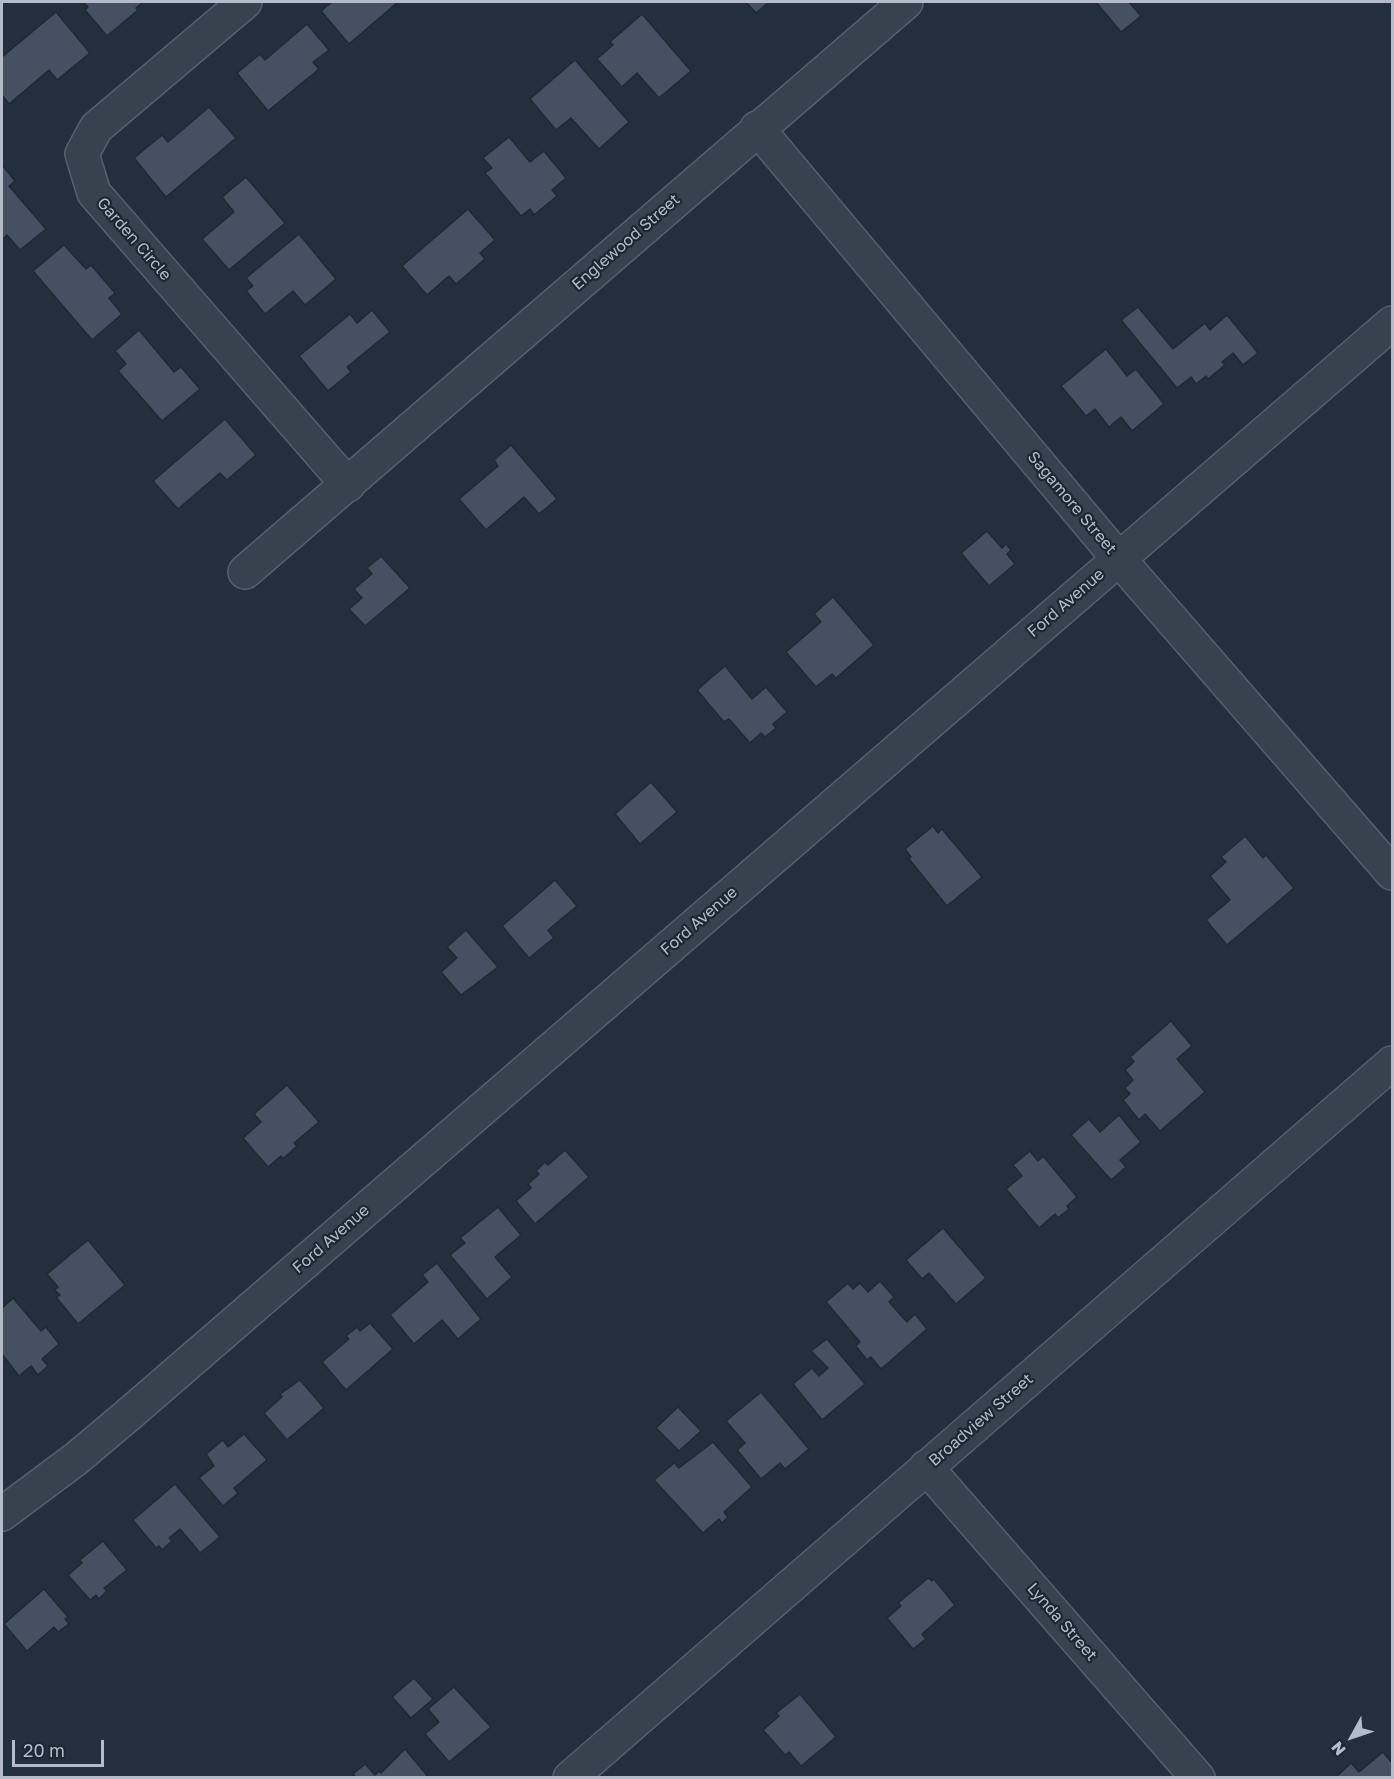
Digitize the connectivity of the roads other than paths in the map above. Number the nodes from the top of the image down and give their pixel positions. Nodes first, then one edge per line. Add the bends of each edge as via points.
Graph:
1 (245, 2) edge
2 (906, 2) edge
3 (757, 128) junction
4 (1392, 323) edge
5 (348, 485) junction
6 (1118, 558) junction
7 (245, 573) dead end
8 (1392, 873) edge
9 (1392, 1063) edge
10 (926, 1467) junction
11 (2, 1514) edge
12 (570, 1778) edge
13 (1198, 1778) edge

1 - 5 street, Garden Circle via 96,128 82,154 94,193
2 - 3 street, Englewood Street
3 - 5 street, Englewood Street
3 - 6 street, Sagamore Street
4 - 6 street, Ford Avenue
5 - 7 street, Englewood Street
6 - 8 street, Sagamore Street
6 - 11 street, Ford Avenue via 120,1422
9 - 10 street, Broadview Street
10 - 12 street, Broadview Street
10 - 13 street, Lynda Street

